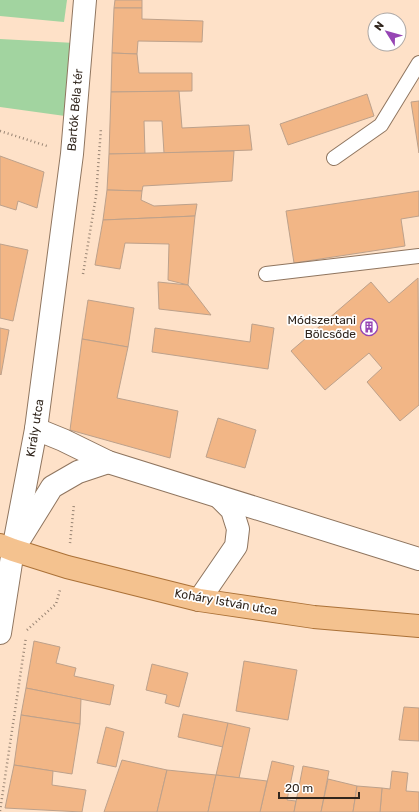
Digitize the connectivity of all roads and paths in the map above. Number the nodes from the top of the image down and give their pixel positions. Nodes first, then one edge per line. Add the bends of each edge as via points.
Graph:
1 (85, 0) edge
2 (419, 63) edge
3 (101, 126) dead end
4 (0, 131) edge
5 (72, 154) junction
6 (334, 158) dead end
7 (63, 221) joint
8 (419, 256) edge
9 (266, 274) dead end
10 (82, 281) dead end
11 (36, 429) junction
12 (108, 462) junction
13 (78, 472) junction
14 (219, 497) junction
15 (7, 548) edge
16 (419, 559) edge
17 (67, 567) junction
18 (199, 600) junction
19 (419, 626) edge
20 (0, 633) edge
21 (0, 810) edge

1 - 5 street, Bartók Béla tér
2 - 6 lane via 381,125
3 - 10 path via 96,196
4 - 5 path
5 - 7 street, Bartók Béla tér
7 - 11 street, Király utca
8 - 9 lane
11 - 12 street
11 - 15 street, Király utca
12 - 13 street
12 - 14 street
13 - 15 street via 52,487
13 - 17 path
14 - 16 street
14 - 18 street via 232,510 238,529 236,546
15 - 17 main road, Koháry István utca
15 - 20 street, Király utca
17 - 18 main road, Koháry István utca
17 - 21 path via 56,604 28,629
18 - 19 main road, Koháry István utca via 314,617

